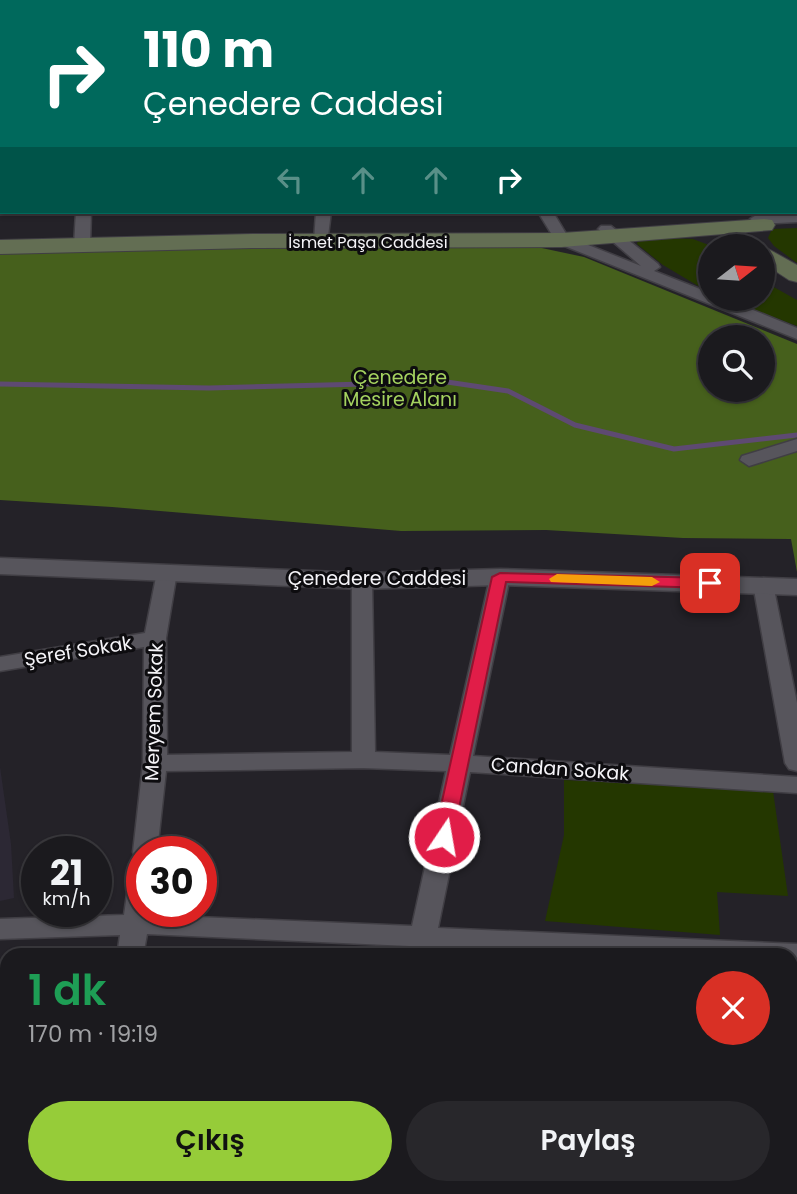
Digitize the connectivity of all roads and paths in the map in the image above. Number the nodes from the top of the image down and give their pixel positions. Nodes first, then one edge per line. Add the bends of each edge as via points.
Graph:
1 (82, 214) edge
2 (323, 214) edge
3 (797, 217) edge
4 (797, 223) edge
5 (555, 228) edge
6 (730, 228) edge
7 (611, 233) junction
8 (322, 238) junction
9 (0, 241) edge
10 (82, 242) junction
11 (0, 247) edge
12 (775, 275) edge
13 (797, 275) edge
14 (797, 288) edge
15 (689, 290) junction
16 (698, 294) edge
17 (743, 312) edge
18 (797, 334) edge
19 (797, 445) edge
20 (749, 460) dead end
21 (0, 566) edge
22 (167, 572) junction
23 (500, 577) junction
24 (362, 581) junction
25 (763, 584) junction
26 (797, 587) edge
27 (155, 638) junction
28 (0, 664) edge
29 (363, 760) junction
30 (460, 763) junction
31 (797, 763) edge
32 (155, 764) junction
33 (797, 785) edge
34 (147, 836) edge
35 (126, 923) edge
36 (136, 927) edge
37 (189, 927) edge
38 (0, 929) edge
39 (422, 945) edge
40 (132, 948) edge
41 (547, 948) edge

1 - 10 street
2 - 8 street
3 - 6 street, İsmet Paşa Caddesi
4 - 6 street, İsmet Paşa Caddesi
5 - 7 main road, İsmet Paşa Caddesi
5 - 8 main road, İsmet Paşa Caddesi
5 - 15 street
6 - 7 main road, İsmet Paşa Caddesi
6 - 13 main road
7 - 15 street
8 - 10 main road, İsmet Paşa Caddesi
9 - 10 main road, İsmet Paşa Caddesi
10 - 11 main road, İsmet Paşa Caddesi
12 - 14 main road
15 - 16 street
17 - 18 street
19 - 20 street
21 - 22 street, Çenedere Caddesi
22 - 24 street, Çenedere Caddesi
22 - 27 street, Meryem Sokak
23 - 24 street, Çenedere Caddesi
23 - 25 street, Çenedere Caddesi
23 - 30 street
24 - 29 street
25 - 26 street, Çenedere Caddesi
25 - 31 street
27 - 28 street, Şeref Sokak
27 - 32 street, Meryem Sokak
29 - 30 street, Candan Sokak
29 - 32 street, Candan Sokak
30 - 33 street, Candan Sokak
30 - 39 street
32 - 34 street, Meryem Sokak
35 - 38 street
36 - 40 street
37 - 39 street
39 - 41 street

